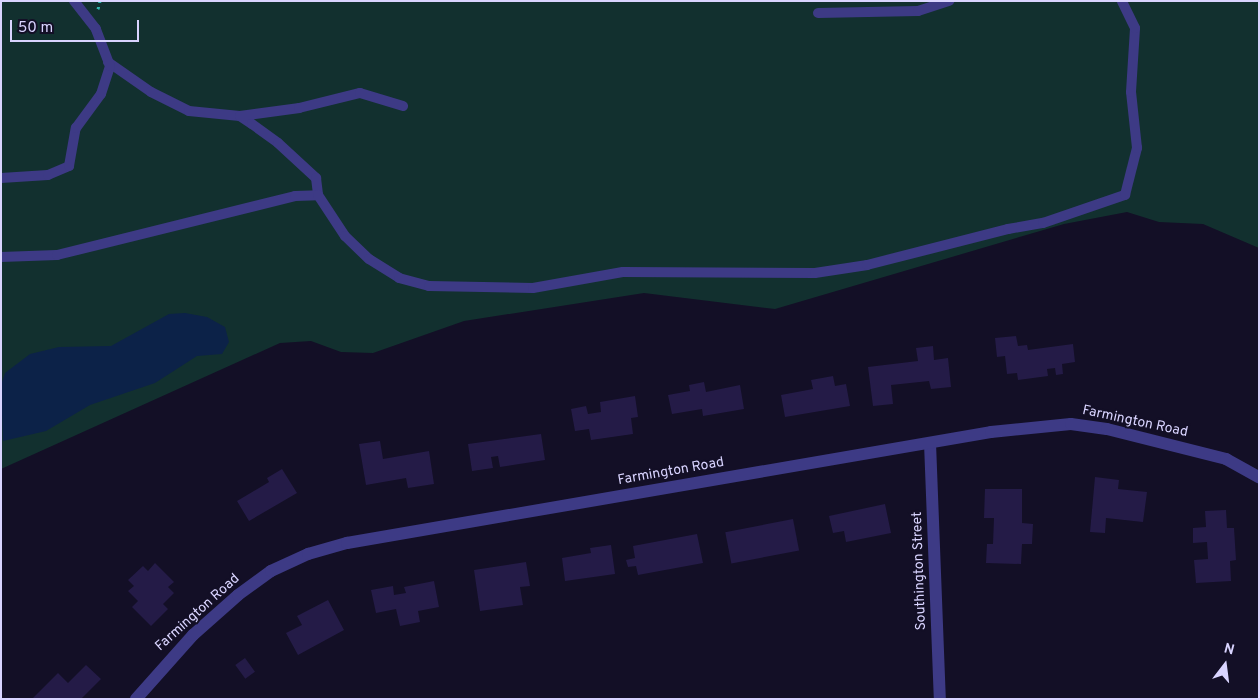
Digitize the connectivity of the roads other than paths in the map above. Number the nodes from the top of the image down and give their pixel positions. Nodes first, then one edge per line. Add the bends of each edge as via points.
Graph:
1 (74, 1) edge
2 (949, 1) edge
3 (1122, 1) edge
4 (818, 13) dead end
5 (108, 62) junction
6 (403, 106) dead end
7 (240, 116) junction
8 (1, 178) edge
9 (318, 195) junction
10 (1, 257) edge
11 (930, 443) junction
12 (1259, 477) edge
13 (136, 699) edge
14 (940, 699) edge

1 - 5 lane via 96,29
2 - 4 lane via 918,11
3 - 9 lane via 1135,28 1131,92 1137,148 1125,195 1043,223 867,265 815,273 674,270 623,272 533,288 429,286 399,278 369,259 345,236
5 - 7 lane via 151,92 189,111
5 - 8 lane via 101,94 76,128 69,166 48,175
6 - 7 lane via 360,93 299,108
7 - 9 lane via 278,142 316,178
9 - 10 lane via 286,198 57,255
11 - 12 street, Farmington Road via 999,432 1088,425 1226,459
11 - 13 street, Farmington Road via 347,543 308,554 271,571 238,595 193,635
11 - 14 street, Southington Street

